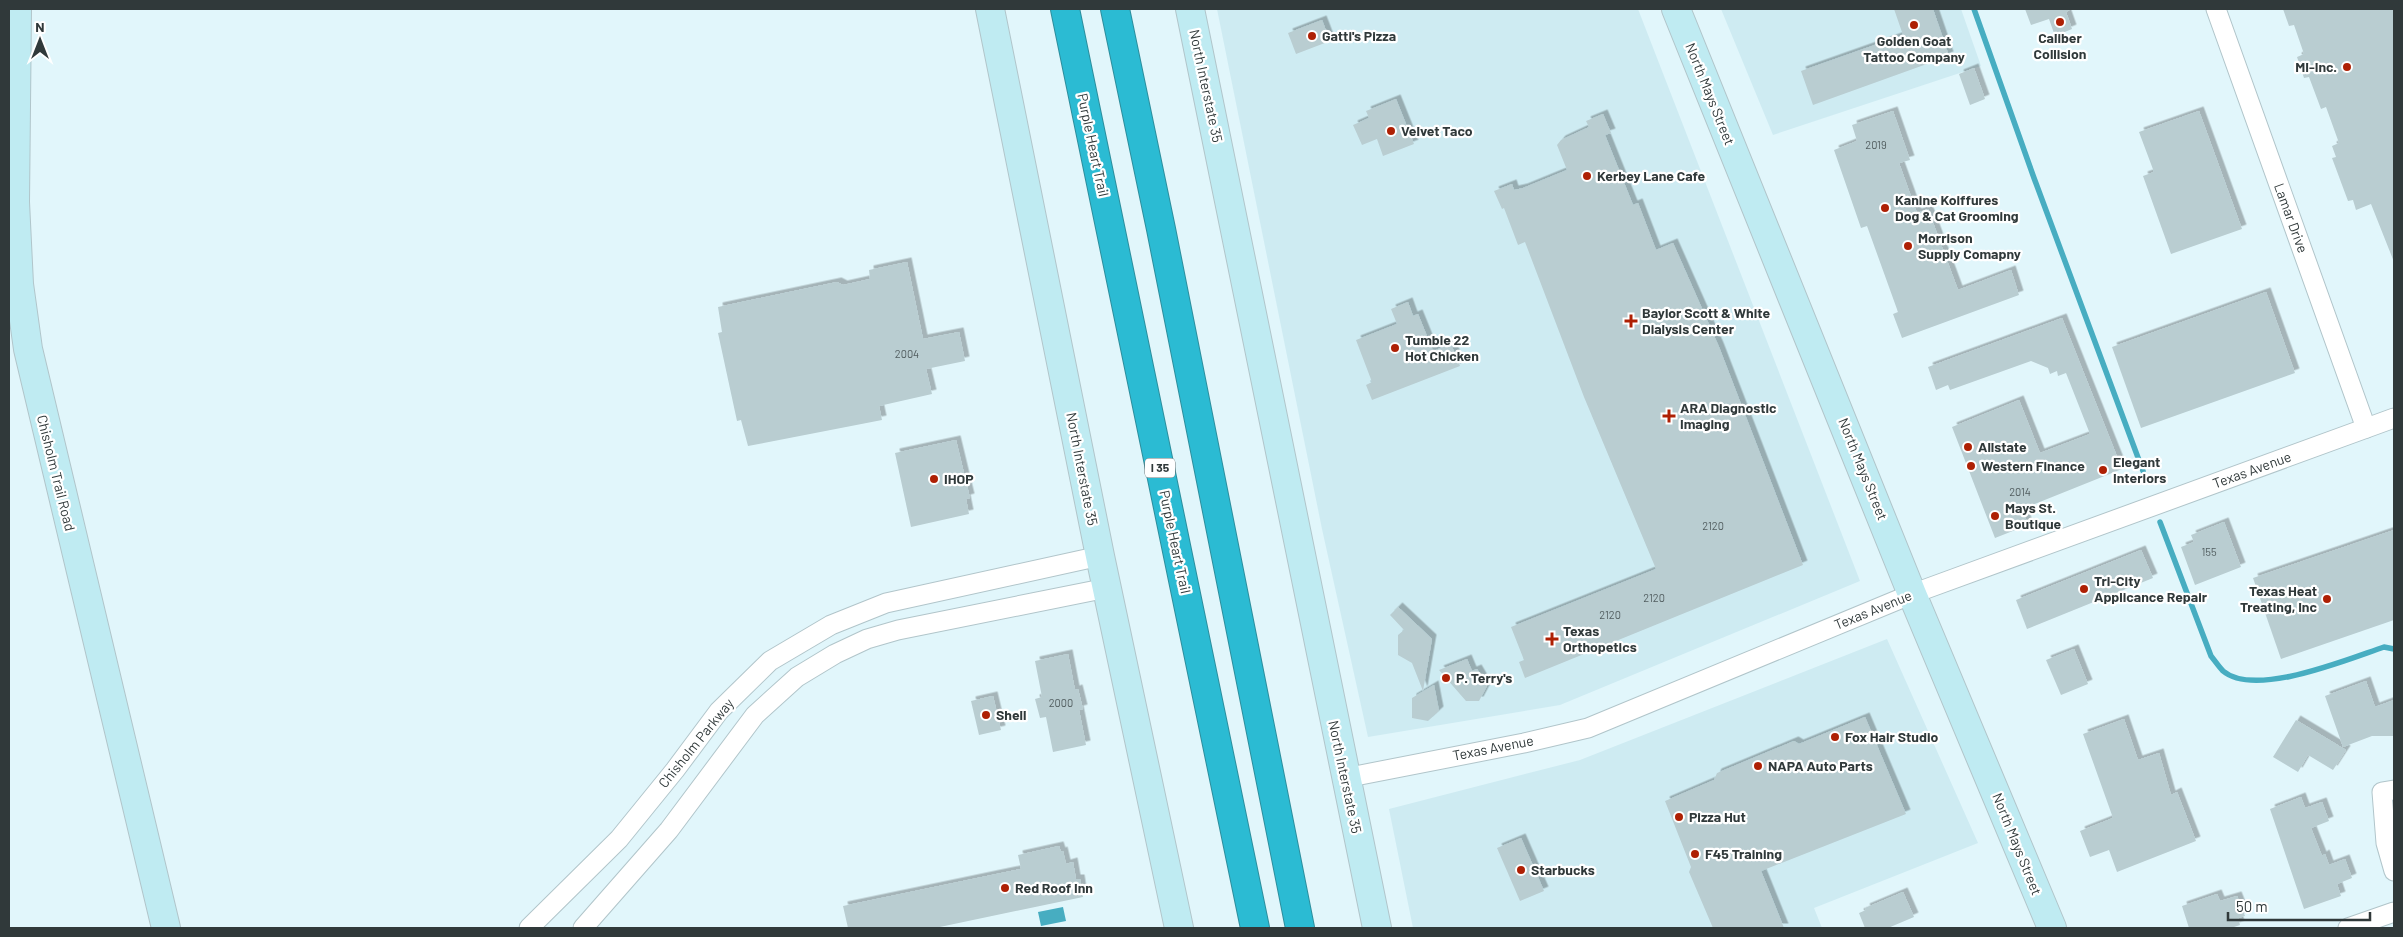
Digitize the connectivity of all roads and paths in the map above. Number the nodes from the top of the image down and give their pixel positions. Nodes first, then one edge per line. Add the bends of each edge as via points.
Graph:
1 (17, 9) edge
2 (990, 9) edge
3 (1065, 9) edge
4 (1114, 9) edge
5 (1190, 9) edge
6 (1676, 9) edge
7 (2216, 9) edge
8 (2394, 418) edge
9 (2366, 428) junction
10 (1100, 556) junction
11 (976, 584) junction
12 (1107, 588) junction
13 (1912, 594) junction
14 (982, 614) junction
15 (1345, 778) junction
16 (2394, 790) edge
17 (2394, 872) edge
18 (2394, 912) edge
19 (166, 928) edge
20 (529, 928) edge
21 (583, 928) edge
22 (1179, 928) edge
23 (1255, 928) edge
24 (1300, 928) edge
25 (1377, 928) edge
26 (2052, 928) edge
27 (2348, 928) edge

1 - 19 main road, Chisholm Trail Road via 15,202 19,284 28,349
2 - 10 main road, North Interstate 35
3 - 23 highway, Purple Heart Trail / I 35
4 - 24 highway via 1163,238
5 - 15 main road, North Interstate 35
6 - 13 main road, North Mays Street
7 - 9 street, Lamar Drive
8 - 9 street, Texas Avenue
9 - 13 street, Texas Avenue
10 - 11 street, Chisholm Parkway
10 - 12 main road, North Interstate 35
11 - 14 street
11 - 20 street, Chisholm Parkway via 886,603 831,625 770,661 719,711 619,839
12 - 14 street, Chisholm Parkway
12 - 22 main road, North Interstate 35
13 - 15 street, Texas Avenue via 1588,728
13 - 26 main road, North Mays Street
14 - 21 street, Chisholm Parkway via 867,639 797,677 755,715 668,830
15 - 25 main road, North Interstate 35
16 - 17 street via 2382,792 2386,843
18 - 27 street

